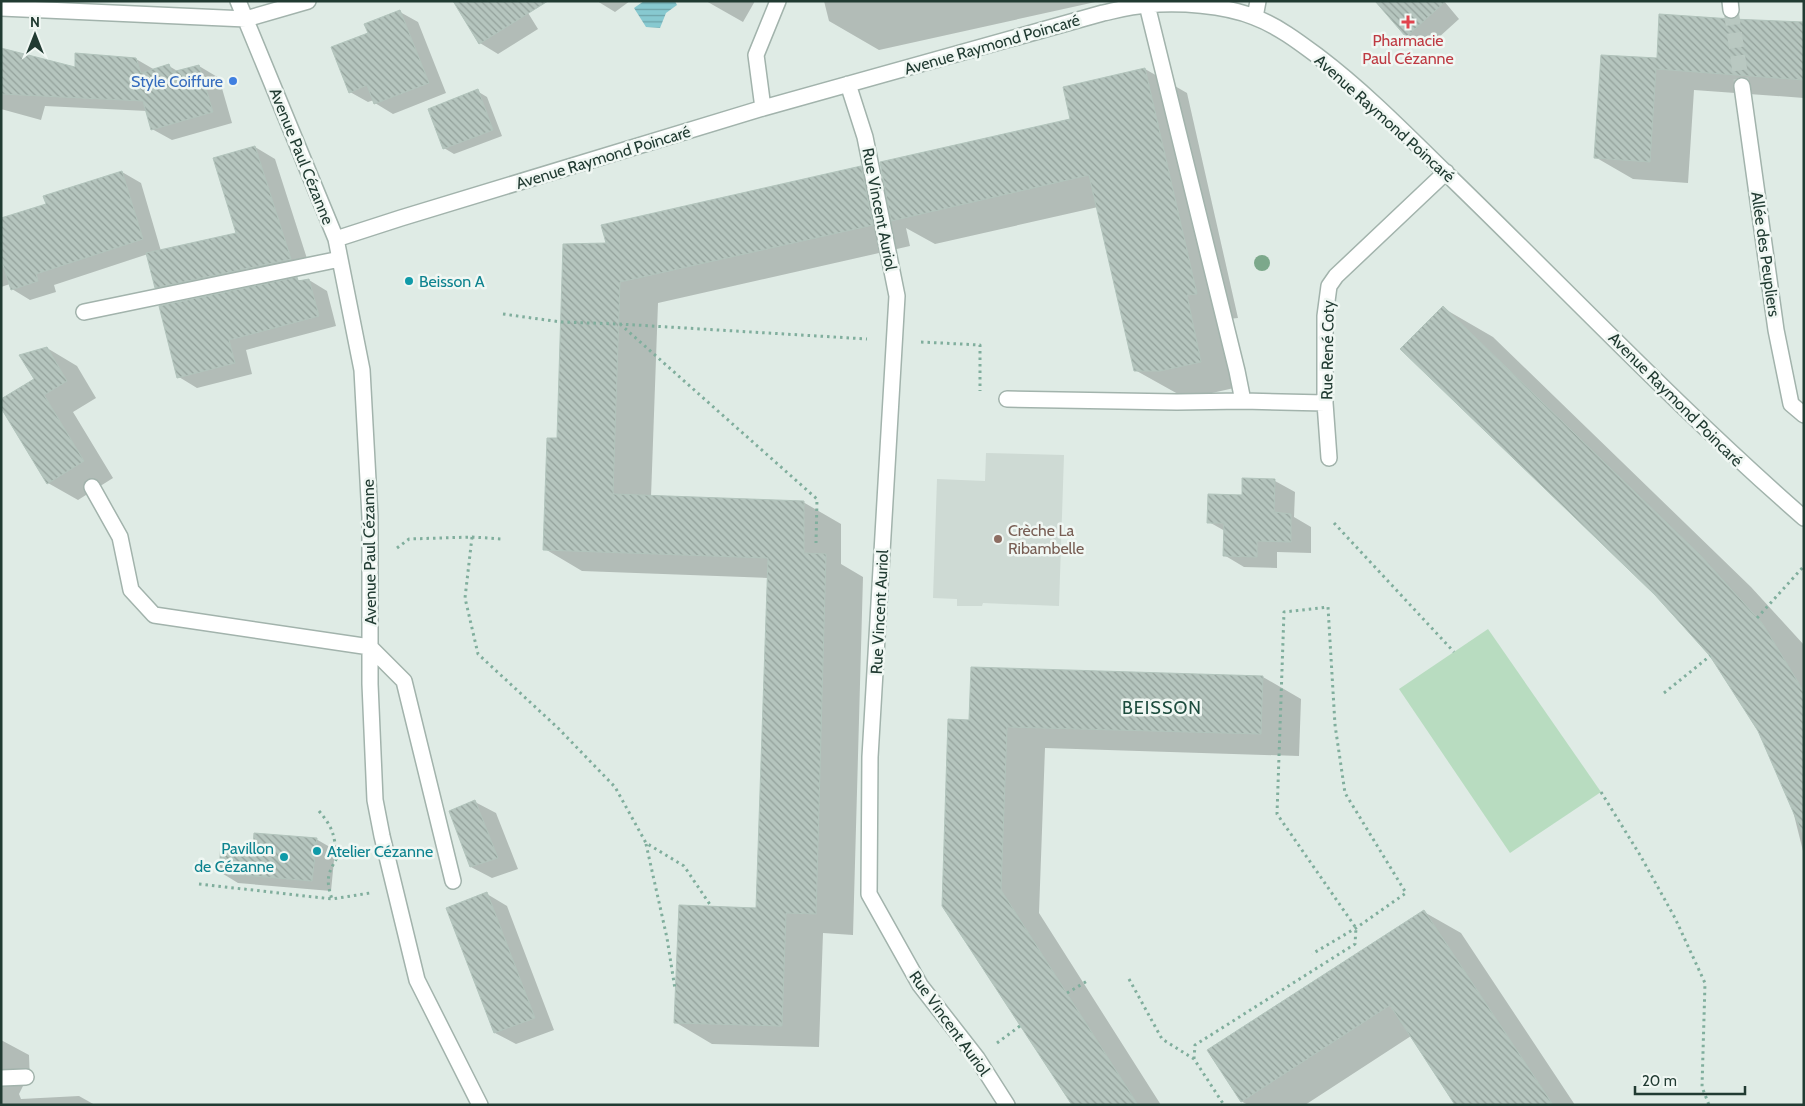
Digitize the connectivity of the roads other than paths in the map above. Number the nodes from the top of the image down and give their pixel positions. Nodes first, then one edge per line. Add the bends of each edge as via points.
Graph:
1 (238, 1) edge
2 (308, 1) edge
3 (778, 1) edge
4 (1258, 1) edge
5 (1147, 5) junction
6 (1, 8) edge
7 (1255, 17) junction
8 (246, 19) junction
9 (848, 84) junction
10 (1742, 86) tunnel mouth
11 (763, 108) junction
12 (1446, 172) junction
13 (336, 239) junction
14 (340, 259) junction
15 (84, 312) dead end
16 (1007, 399) road end
17 (1243, 401) junction
18 (1325, 403) junction
19 (1804, 415) edge
20 (1329, 458) dead end
21 (92, 487) dead end
22 (1804, 518) edge
23 (370, 646) junction
24 (453, 882) dead end
25 (26, 1077) dead end
26 (1, 1078) edge
27 (480, 1105) edge
28 (1007, 1105) edge

1 - 8 street, Avenue Paul Cézanne
2 - 8 street
3 - 11 street via 756,55
4 - 7 street
5 - 7 street, Avenue Raymond Poincaré via 1200,5
5 - 9 street, Avenue Raymond Poincaré via 1102,13
5 - 17 street
6 - 8 street
7 - 12 street, Avenue Raymond Poincaré via 1300,42 1346,78
8 - 13 street, Avenue Paul Cézanne
9 - 11 street, Avenue Raymond Poincaré
9 - 28 street, Rue Vincent Auriol via 866,137 896,296 870,757 869,894 920,985 977,1058
10 - 19 street, Allée des Peupliers via 1776,330 1791,404
11 - 13 street, Avenue Raymond Poincaré
12 - 18 street, Rue René Coty via 1329,286 1325,316
12 - 22 street, Avenue Raymond Poincaré via 1746,468
13 - 14 street, Avenue Paul Cézanne
14 - 15 street
14 - 23 street, Avenue Paul Cézanne via 362,370 370,517
16 - 17 street
17 - 18 street
18 - 20 street, Rue René Coty
21 - 23 street via 120,537 131,590 154,615
23 - 24 street via 404,681
23 - 27 street, Avenue Paul Cézanne via 376,800 417,980
25 - 26 street

